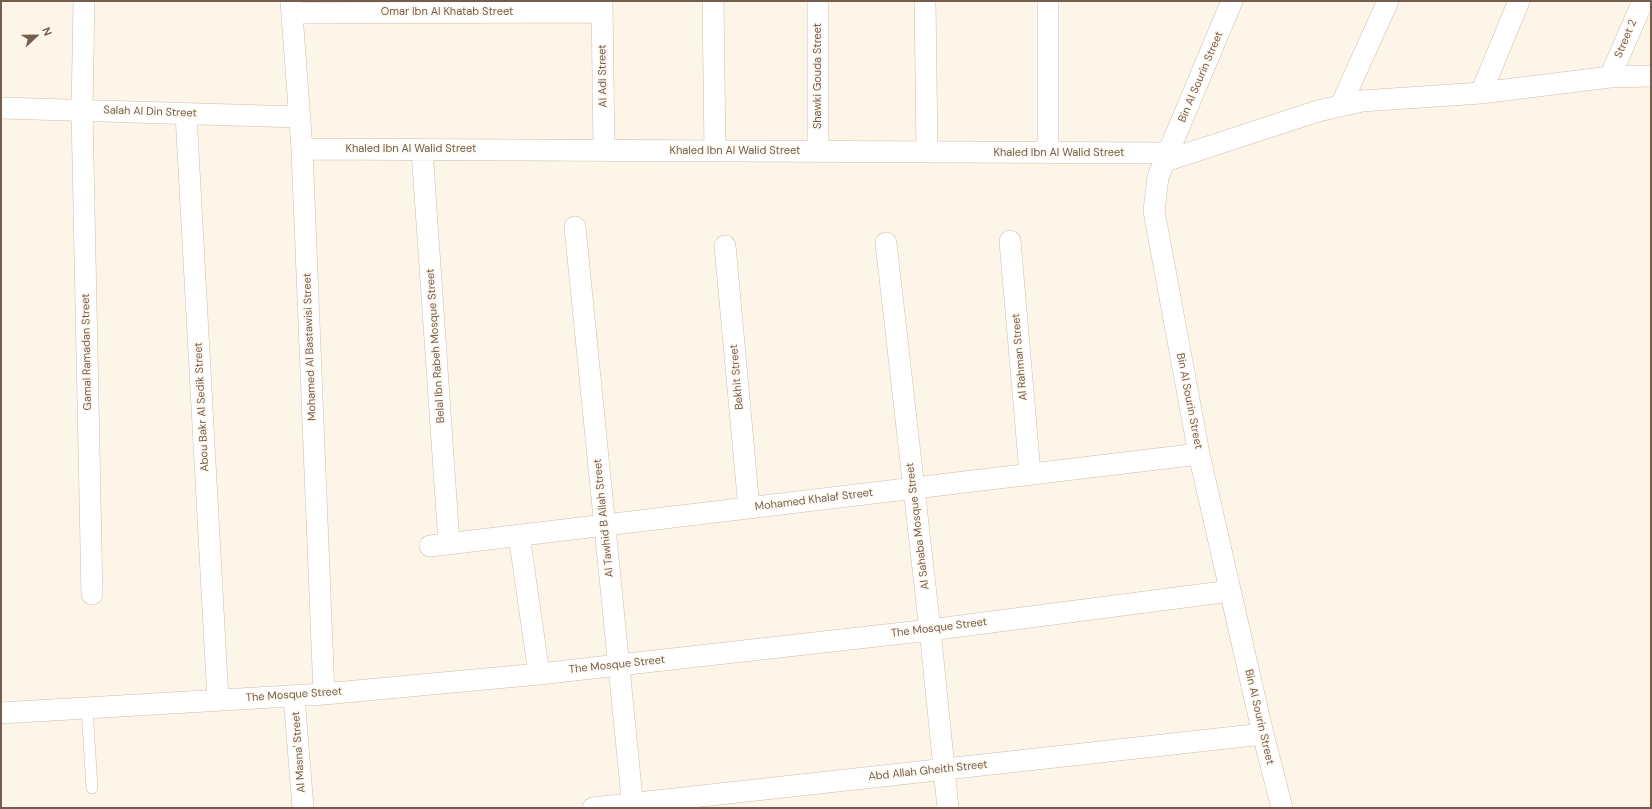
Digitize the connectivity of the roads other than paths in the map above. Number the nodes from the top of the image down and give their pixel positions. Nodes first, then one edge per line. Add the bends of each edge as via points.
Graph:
1 (84, 1) edge
2 (712, 1) edge
3 (818, 1) edge
4 (925, 1) edge
5 (1048, 1) edge
6 (1232, 1) edge
7 (1388, 1) edge
8 (1518, 1) edge
9 (1643, 1) edge
10 (602, 6) edge
11 (291, 7) edge
12 (1651, 76) edge
13 (1610, 77) junction
14 (1481, 93) junction
15 (1341, 105) junction
16 (1, 108) edge
17 (82, 110) junction
18 (186, 114) junction
19 (299, 117) junction
20 (302, 149) junction
21 (422, 150) junction
22 (604, 150) junction
23 (714, 151) junction
24 (818, 152) junction
25 (927, 152) junction
26 (1048, 152) junction
27 (1167, 157) junction
28 (574, 227) dead end
29 (1010, 241) dead end
30 (886, 243) dead end
31 (725, 246) dead end
32 (1199, 454) junction
33 (1030, 473) junction
34 (913, 488) junction
35 (749, 508) junction
36 (604, 524) junction
37 (519, 535) junction
38 (439, 544) joint
39 (1230, 591) junction
40 (92, 594) dead end
41 (930, 630) junction
42 (618, 666) junction
43 (539, 674) junction
44 (324, 694) junction
45 (294, 696) junction
46 (218, 700) junction
47 (87, 708) junction
48 (1, 713) edge
49 (1263, 734) junction
50 (943, 769) junction
51 (92, 788) dead end
52 (632, 806) edge
53 (303, 808) edge
54 (593, 808) edge
55 (948, 808) edge
56 (1282, 808) edge

1 - 17 street, Gamal Ramadan Street
2 - 23 street
3 - 24 street, Shawki Gouda Street
4 - 25 street
5 - 26 street
6 - 27 street, Bin Al Sourin Street
7 - 15 street
8 - 14 street
9 - 13 street, Street 2
10 - 11 street, Omar Ibn Al Khatab Street
10 - 22 street, Al Adl Street
11 - 19 street, Mohamed Al Bastawisi Street
12 - 13 street, Khaled Ibn Al Walid Street
13 - 14 street, Khaled Ibn Al Walid Street
14 - 15 street, Khaled Ibn Al Walid Street via 1383,99
15 - 27 street, Khaled Ibn Al Walid Street
16 - 17 street, Salah Al Din Street
17 - 18 street, Salah Al Din Street
17 - 40 street, Gamal Ramadan Street
18 - 19 street, Salah Al Din Street
18 - 46 street, Abou Bakr Al Sedik Street
19 - 20 street, Mohamed Al Bastawisi Street
20 - 21 street, Khaled Ibn Al Walid Street
20 - 44 street, Mohamed Al Bastawisi Street
21 - 22 street, Khaled Ibn Al Walid Street
21 - 38 street, Belal Ibn Rabeh Mosque Street
22 - 23 street, Khaled Ibn Al Walid Street
23 - 24 street, Khaled Ibn Al Walid Street
24 - 25 street, Khaled Ibn Al Walid Street
25 - 26 street, Khaled Ibn Al Walid Street
26 - 27 street, Khaled Ibn Al Walid Street
27 - 32 street, Bin Al Sourin Street via 1158,177 1154,211
28 - 36 street, Al Tawhid B Allah Street
29 - 33 street, Al Rahman Street
30 - 34 street, Al Sahaba Mosque Street
31 - 35 street, Bekhit Street
32 - 33 street, Mohamed Khalaf Street
32 - 39 street, Bin Al Sourin Street
33 - 34 street, Mohamed Khalaf Street
34 - 35 street, Mohamed Khalaf Street
34 - 41 street, Al Sahaba Mosque Street
35 - 36 street, Mohamed Khalaf Street
36 - 37 street, Mohamed Khalaf Street
36 - 42 street, Al Tawhid B Allah Street
37 - 38 street, Mohamed Khalaf Street
37 - 43 street
39 - 41 street, The Mosque Street
39 - 49 street, Bin Al Sourin Street
41 - 42 street, The Mosque Street
41 - 50 street, Al Sahaba Mosque Street
42 - 43 street, The Mosque Street
42 - 52 street, Al Tawhid B Allah Street
43 - 44 street, The Mosque Street
44 - 45 street, The Mosque Street
45 - 46 street, The Mosque Street
45 - 53 street, Al Masna' Street
46 - 47 street, The Mosque Street
47 - 48 street, The Mosque Street
47 - 51 lane
49 - 50 street, Abd Allah Gheith Street
49 - 56 street, Bin Al Sourin Street
50 - 52 street, Abd Allah Gheith Street
50 - 55 street, Al Sahaba Mosque Street
52 - 54 street, Abd Allah Gheith Street

